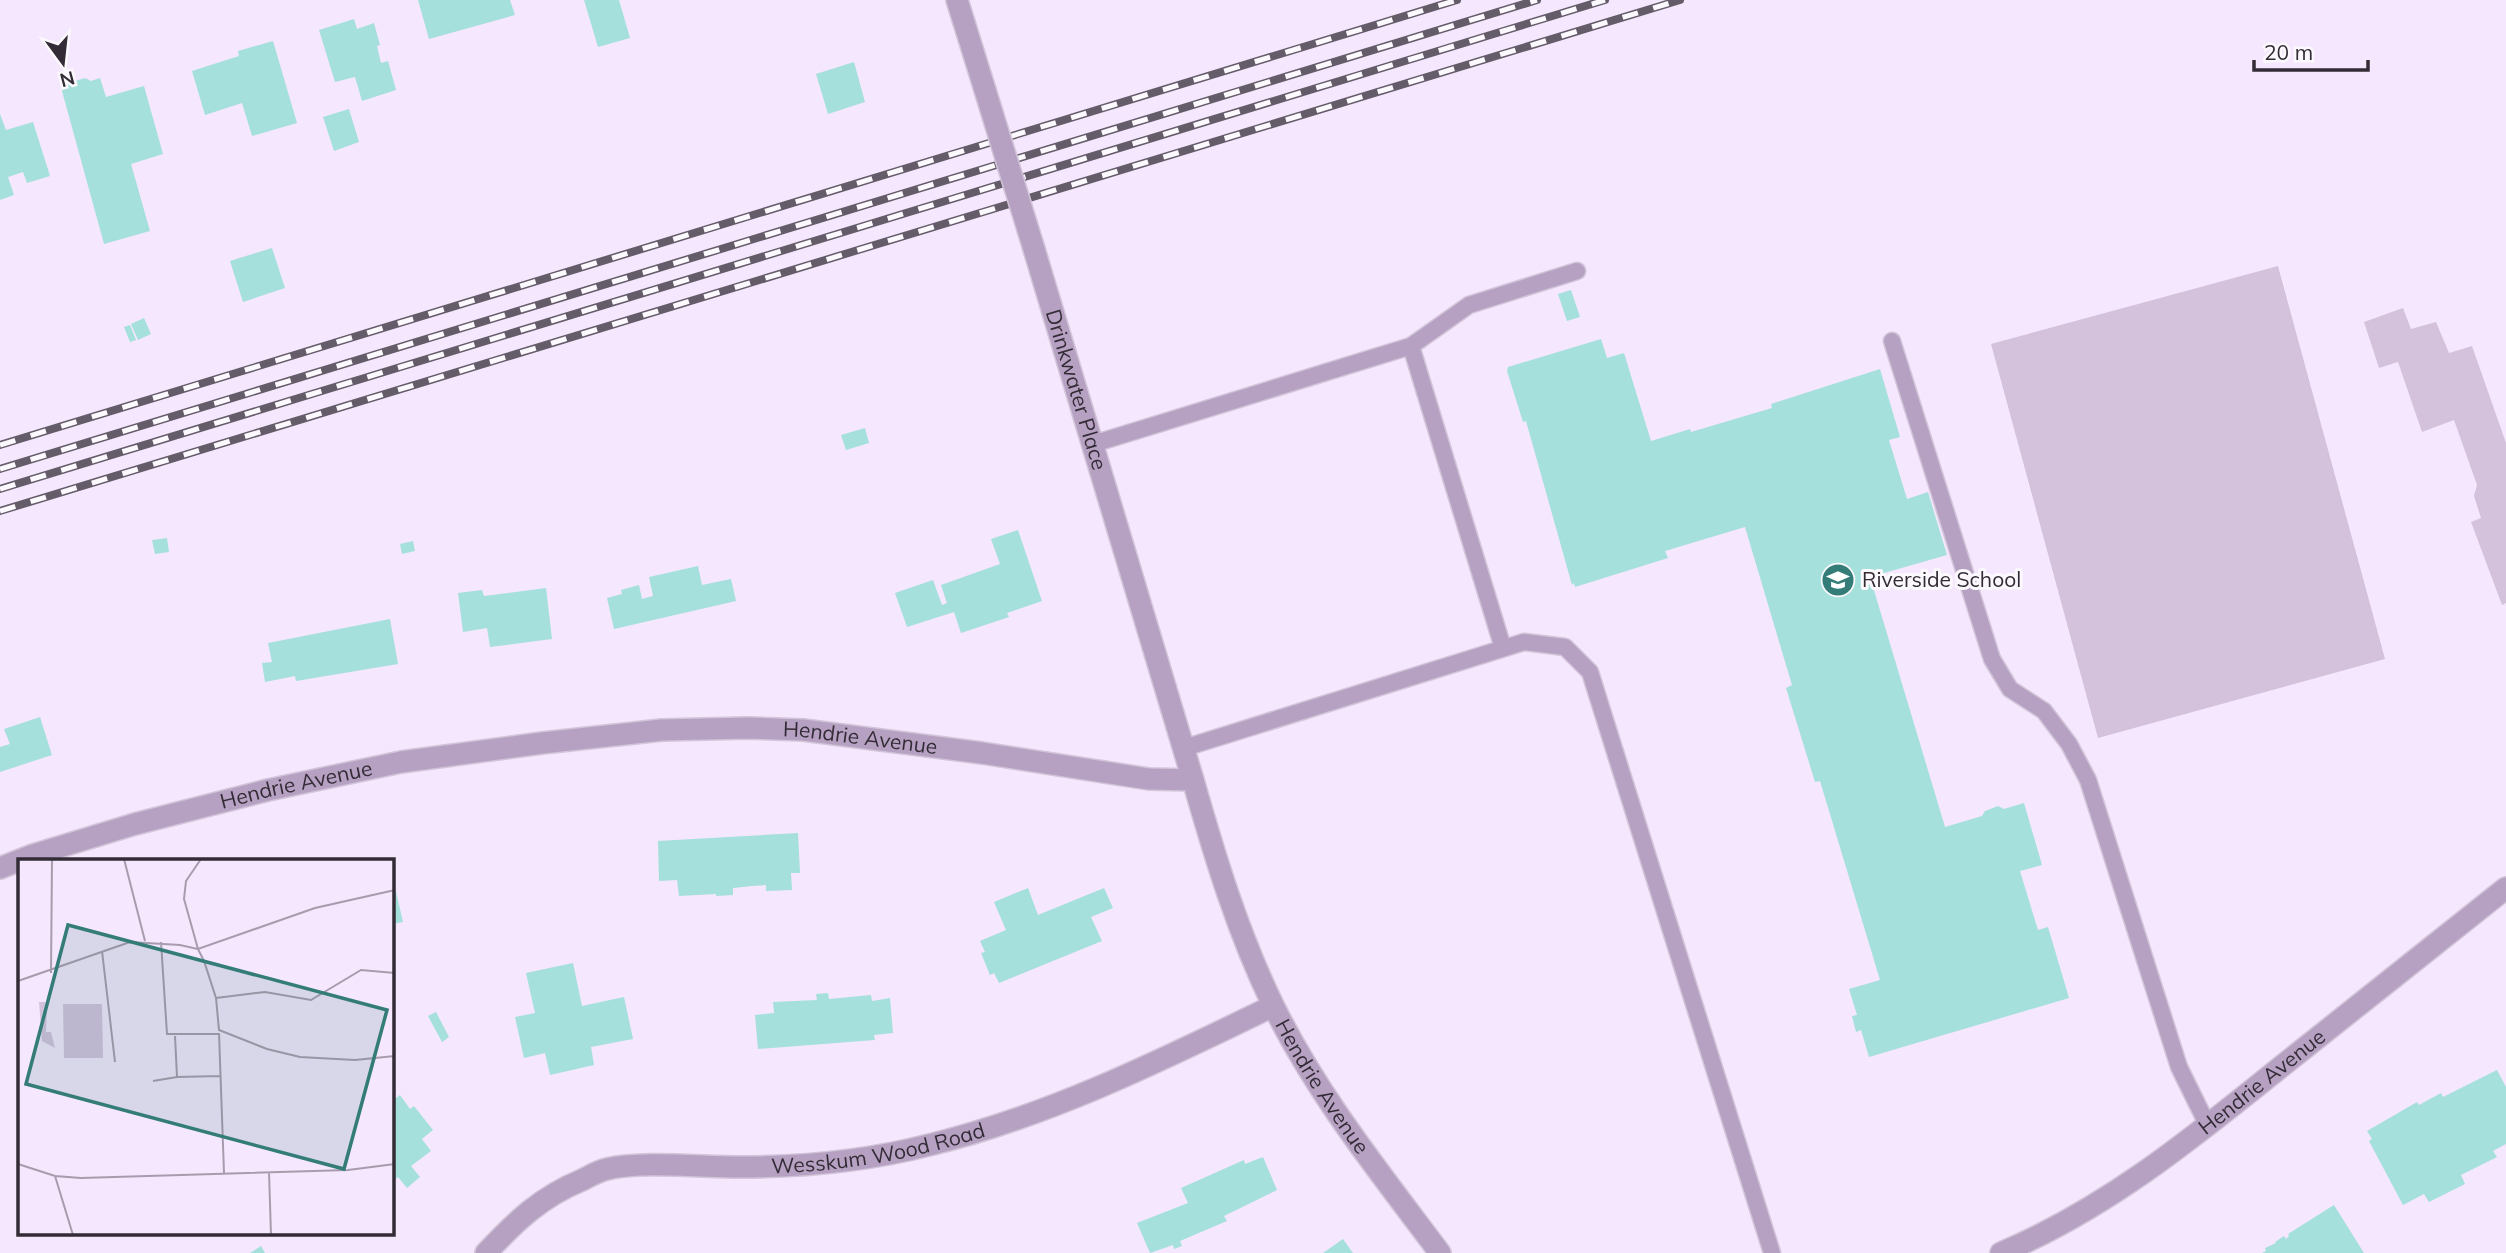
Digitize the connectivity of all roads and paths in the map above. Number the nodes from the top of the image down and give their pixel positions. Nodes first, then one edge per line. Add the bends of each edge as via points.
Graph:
1 (957, 0) edge
2 (1577, 271) dead end
3 (1892, 341) dead end
4 (1411, 346) junction
5 (1093, 444) junction
6 (1503, 648) junction
7 (1184, 748) junction
8 (1193, 780) junction
9 (23, 859) edge
10 (18, 861) edge
11 (0, 868) edge
12 (2506, 888) edge
13 (1273, 1006) junction
14 (2208, 1126) junction
15 (486, 1253) edge
16 (1440, 1253) edge
17 (1772, 1253) edge
18 (2001, 1253) edge

1 - 5 street, Drinkwater Place, bridge
2 - 4 lane via 1469,305
3 - 14 lane via 1992,659 2010,689 2044,711 2088,780 2179,1067
4 - 5 lane
4 - 6 lane
5 - 7 street, Drinkwater Place
6 - 7 lane
6 - 17 lane via 1524,642 1565,647 1590,672
7 - 8 street, Drinkwater Place
8 - 9 street, Hendrie Avenue via 1149,779 803,730 662,730 374,768 135,824
8 - 13 street, Hendrie Avenue via 1232,911
10 - 11 street, Hendrie Avenue
12 - 14 street, Hendrie Avenue
13 - 15 street, Wesskum Wood Road via 1111,1082 991,1128 921,1147 796,1165 606,1170 543,1199
13 - 16 street, Hendrie Avenue via 1332,1105
14 - 18 street, Hendrie Avenue via 2112,1194

